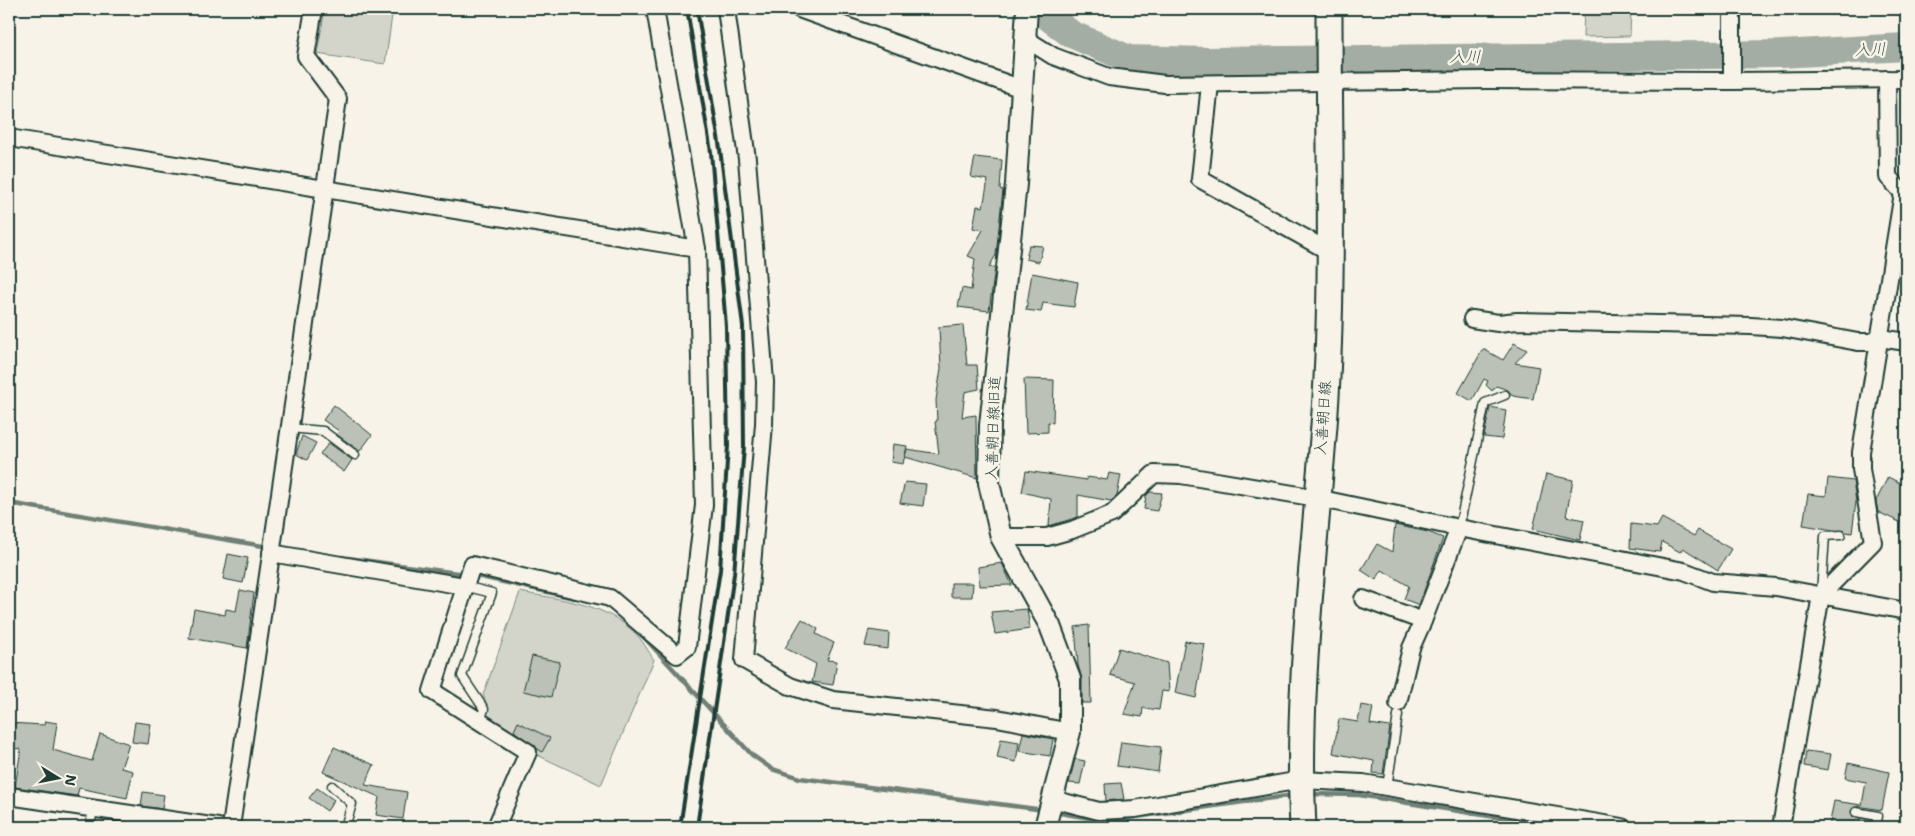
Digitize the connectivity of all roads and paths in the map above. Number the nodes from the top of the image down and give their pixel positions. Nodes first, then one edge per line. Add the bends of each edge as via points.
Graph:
1 (314, 9) edge
2 (654, 9) edge
3 (726, 9) edge
4 (800, 9) edge
5 (1328, 9) edge
6 (1732, 9) edge
7 (1026, 25) edge
8 (1906, 78) edge
9 (1886, 79) junction
10 (1732, 81) junction
11 (1328, 82) junction
12 (1210, 84) junction
13 (1022, 88) junction
14 (9, 138) edge
15 (326, 190) junction
16 (1905, 194) edge
17 (697, 249) junction
18 (1330, 252) junction
19 (1472, 319) dead end
20 (1880, 338) junction
21 (1906, 342) edge
22 (1505, 395) dead end
23 (289, 428) junction
24 (355, 455) dead end
25 (1316, 498) junction
26 (1459, 528) junction
27 (1841, 535) dead end
28 (1001, 537) junction
29 (271, 553) junction
30 (464, 586) junction
31 (1821, 595) junction
32 (1363, 599) dead end
33 (1906, 611) edge
34 (1423, 621) junction
35 (1398, 709) joint
36 (480, 722) junction
37 (1070, 732) junction
38 (1301, 780) junction
39 (332, 786) dead end
40 (1387, 787) junction
41 (9, 796) edge
42 (1052, 799) junction
43 (93, 809) junction
44 (1856, 812) dead end
45 (179, 825) edge
46 (90, 827) edge
47 (218, 827) edge
48 (231, 827) edge
49 (345, 827) edge
50 (496, 827) edge
51 (1044, 827) edge
52 (1303, 827) edge
53 (1622, 827) edge
54 (1781, 827) edge
55 (1876, 827) edge

1 - 15 street via 306,56 338,99
2 - 17 street
3 - 37 street via 748,159 765,382 744,660 790,686 833,700 997,718
4 - 13 street
5 - 11 main road, 入善朝日線
6 - 10 street
7 - 12 street via 1052,56 1110,77 1164,84
7 - 13 street, 入善朝日線旧道
8 - 9 street
9 - 10 street
9 - 16 street via 1888,177
10 - 11 street
11 - 12 street
11 - 18 main road, 入善朝日線
12 - 18 street via 1200,179
13 - 28 street, 入善朝日線旧道 via 1016,184 990,425 989,483
14 - 15 street
15 - 17 street
15 - 23 street
16 - 20 street
17 - 30 street via 704,504 687,646 677,655 610,598 472,565
18 - 25 main road, 入善朝日線 via 1325,412
19 - 20 street via 1498,323 1517,320 1751,326 1782,328 1858,342
20 - 21 street
20 - 31 street via 1861,469 1873,542
22 - 26 lane via 1484,403
23 - 24 lane via 323,431
23 - 29 street
25 - 26 street
25 - 28 street via 1181,475 1154,474 1112,514 1046,537
25 - 38 main road, 入善朝日線 via 1303,677
26 - 31 street via 1684,571 1713,582 1776,587
26 - 34 street
27 - 31 lane via 1825,536
28 - 37 street, 入善朝日線旧道 via 1050,626 1070,679
29 - 30 street
29 - 48 street
30 - 36 street via 432,691
30 - 36 lane via 492,593 462,676 484,708
31 - 33 street
31 - 54 street
32 - 34 street
34 - 35 street via 1411,648
35 - 40 lane
36 - 50 street via 528,752
37 - 42 street, 入善朝日線旧道
38 - 40 street
38 - 42 street via 1135,809 1099,811
38 - 52 main road, 入善朝日線
39 - 49 lane via 352,804
40 - 53 street
41 - 43 street
42 - 51 street, 入善朝日線旧道
43 - 45 street
43 - 46 lane
44 - 55 lane via 1878,816
45 - 47 street

